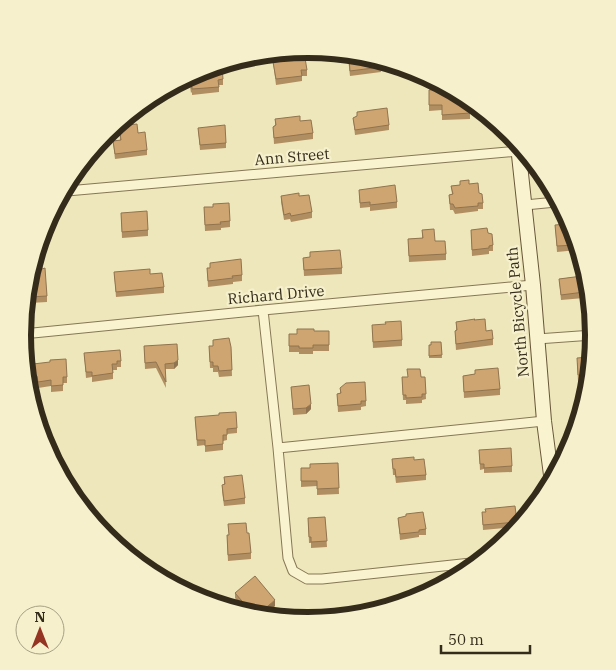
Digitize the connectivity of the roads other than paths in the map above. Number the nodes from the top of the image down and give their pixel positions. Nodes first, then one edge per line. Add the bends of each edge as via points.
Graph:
1 (512, 149) edge
2 (520, 157) edge
3 (72, 191) edge
4 (551, 202) edge
5 (524, 205) junction
6 (533, 285) junction
7 (264, 310) junction
8 (31, 333) edge
9 (585, 336) edge
10 (537, 340) junction
11 (544, 421) junction
12 (278, 448) junction
13 (550, 468) edge
14 (464, 564) edge

1 - 3 street, Ann Street
2 - 5 street, North Bicycle Path
4 - 5 street
5 - 6 street, North Bicycle Path
6 - 7 street, Richard Drive
6 - 10 street, North Bicycle Path
7 - 8 street, Richard Drive
7 - 12 street
9 - 10 street
10 - 11 street, North Bicycle Path
11 - 12 street
11 - 13 street, North Bicycle Path
12 - 14 street via 288,558 293,571 307,578 322,579

